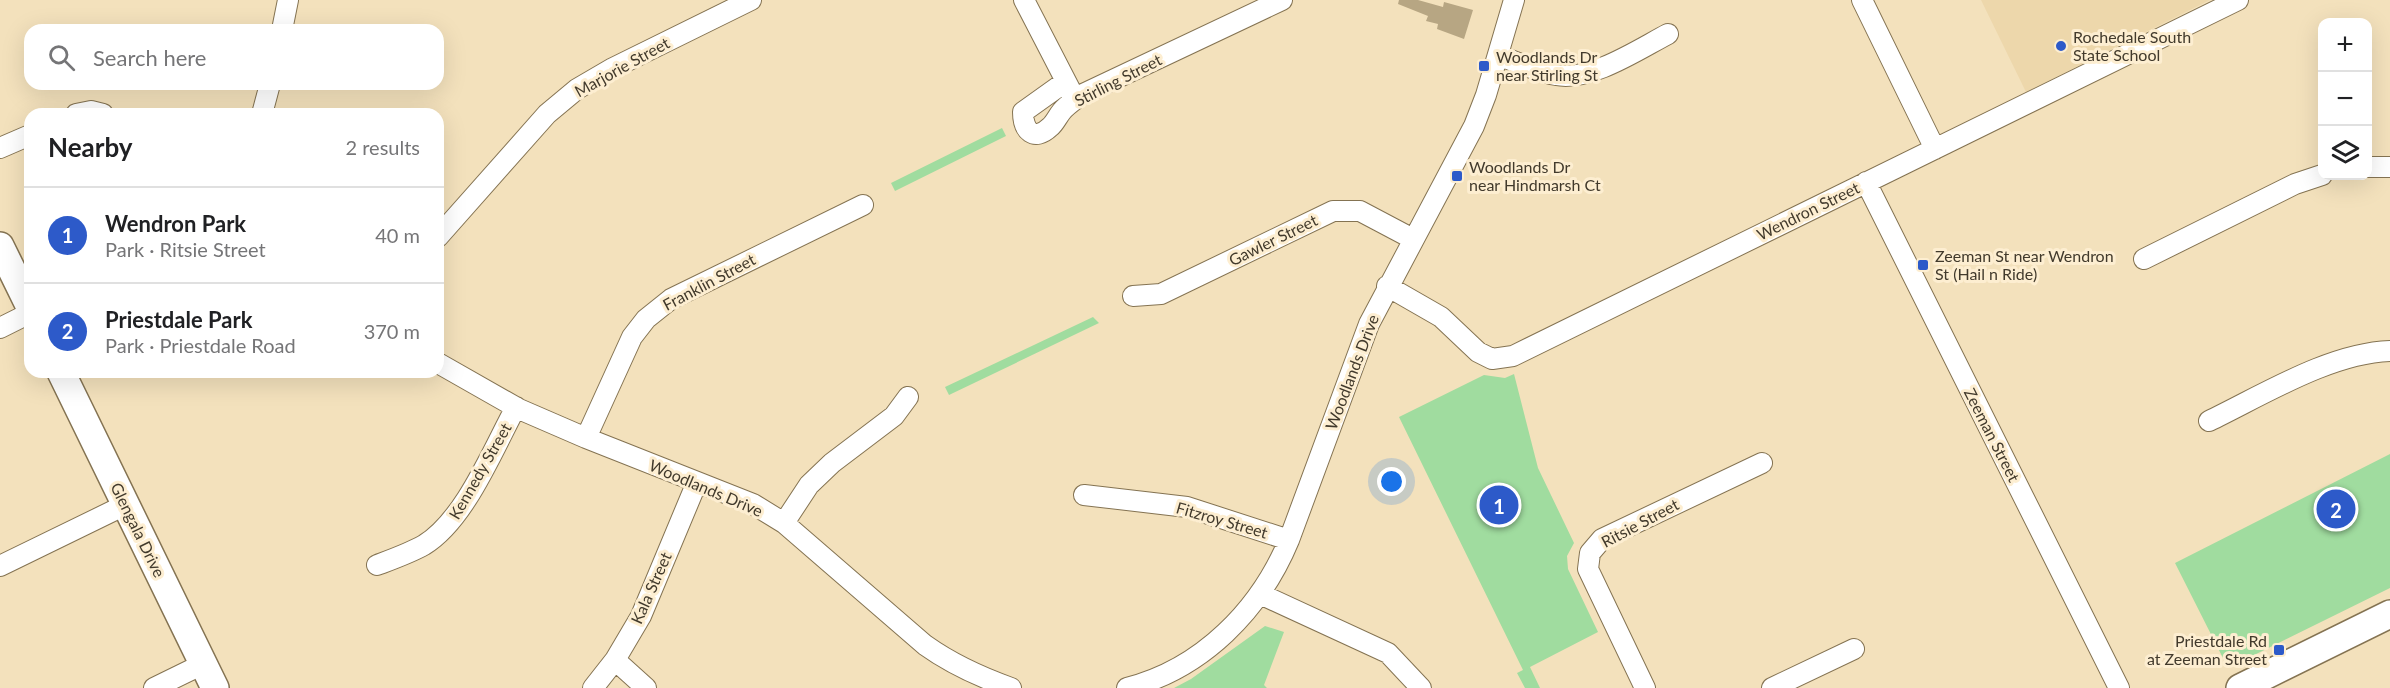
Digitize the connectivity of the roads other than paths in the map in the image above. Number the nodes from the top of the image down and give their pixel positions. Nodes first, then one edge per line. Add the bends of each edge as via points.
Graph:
1 (288, 0) edge
2 (751, 0) edge
3 (1024, 0) edge
4 (1282, 0) edge
5 (1514, 0) edge
6 (1862, 0) edge
7 (2238, 0) edge
8 (283, 24) edge
9 (1668, 34) dead end
10 (1498, 56) junction
11 (1065, 82) junction
12 (268, 90) edge
13 (1081, 95) junction
14 (264, 108) edge
15 (24, 138) edge
16 (0, 148) edge
17 (1935, 149) junction
18 (2372, 167) edge
19 (2390, 167) edge
20 (2318, 176) edge
21 (1866, 182) junction
22 (863, 205) dead end
23 (444, 230) edge
24 (1413, 238) junction
25 (0, 246) edge
26 (2144, 259) dead end
27 (1387, 286) junction
28 (24, 295) edge
29 (1132, 296) dead end
30 (24, 317) edge
31 (0, 328) edge
32 (2390, 351) edge
33 (444, 366) edge
34 (64, 378) edge
35 (908, 397) dead end
36 (516, 407) junction
37 (2209, 421) dead end
38 (586, 438) junction
39 (1762, 463) dead end
40 (697, 482) junction
41 (1084, 495) dead end
42 (125, 506) junction
43 (784, 523) junction
44 (1289, 540) junction
45 (377, 565) dead end
46 (0, 566) edge
47 (1260, 594) junction
48 (2390, 614) edge
49 (1854, 649) dead end
50 (615, 660) junction
51 (203, 664) junction
52 (154, 688) edge
53 (215, 688) edge
54 (592, 688) edge
55 (646, 688) edge
56 (1011, 688) edge
57 (1127, 688) edge
58 (1421, 688) edge
59 (1645, 688) edge
60 (1772, 688) edge
61 (2119, 688) edge
62 (2240, 688) edge

1 - 8 street
2 - 23 street, Marjorie Street via 577,88 547,114
3 - 11 street
4 - 13 street, Stirling Street
5 - 10 street, Woodlands Drive
6 - 17 street
7 - 17 street, Wendron Street
9 - 10 street via 1603,68 1581,74 1557,76
10 - 24 street, Woodlands Drive via 1474,126
11 - 13 street via 1072,92
11 - 13 street, Stirling Street via 1023,112 1027,130 1043,133
12 - 14 street
15 - 16 street
17 - 21 street, Wendron Street
18 - 19 street
20 - 26 street
21 - 27 street, Wendron Street via 1502,359 1478,352 1441,317
21 - 61 street, Zeeman Street
22 - 38 street, Franklin Street via 671,299 646,319 632,337
24 - 27 street, Woodlands Drive
24 - 29 street, Gawler Street via 1360,211 1333,211 1161,294
25 - 28 street
27 - 44 street, Woodlands Drive via 1368,324
30 - 31 street
32 - 37 street via 2374,351 2329,364
33 - 36 street, Woodlands Drive
34 - 42 street, Glengala Drive
35 - 43 street via 894,416 809,485
36 - 38 street, Woodlands Drive
36 - 45 street, Kennedy Street via 462,507 447,527 424,544
38 - 40 street, Woodlands Drive
39 - 59 street, Ritsie Street via 1602,539 1590,553 1588,569
40 - 43 street, Woodlands Drive via 753,504
40 - 50 street, Kala Street via 641,616
41 - 44 street, Fitzroy Street via 1187,507
42 - 46 street
42 - 51 street, Glengala Drive
43 - 56 street, Woodlands Drive via 946,660
44 - 47 street, Woodlands Drive
47 - 57 street, Woodlands Drive via 1209,649 1179,667
47 - 58 street via 1388,653
48 - 62 street
49 - 60 street
50 - 54 street, Kala Street
50 - 55 street
51 - 52 street
51 - 53 street, Glengala Drive

